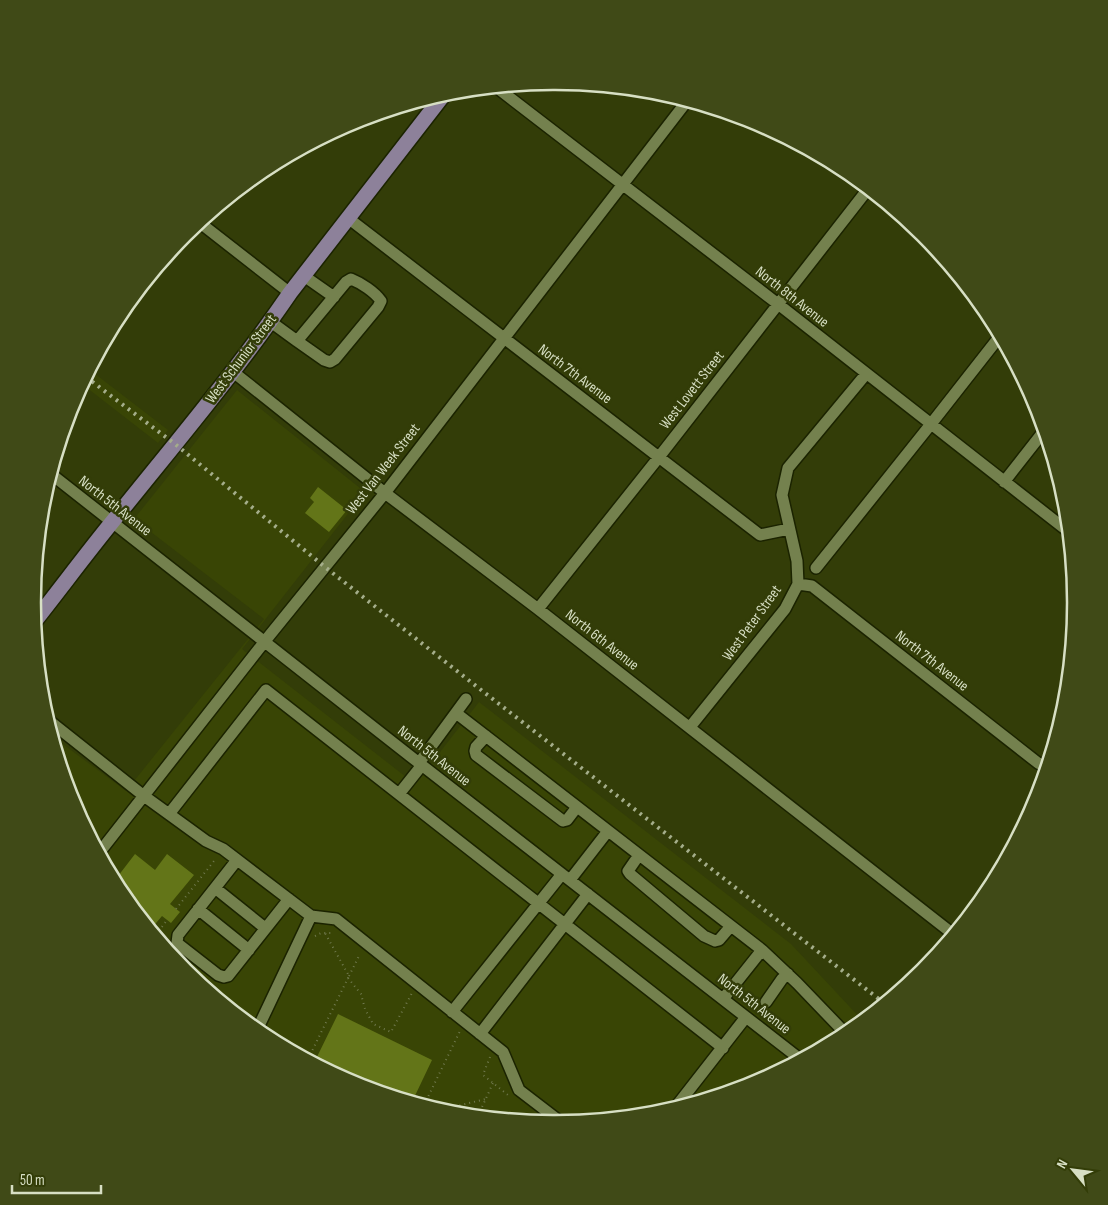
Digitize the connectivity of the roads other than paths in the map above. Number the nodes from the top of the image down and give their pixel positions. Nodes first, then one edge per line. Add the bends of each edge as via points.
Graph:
1 (503, 93) edge
2 (437, 104) edge
3 (682, 106) edge
4 (623, 184) junction
5 (864, 194) edge
6 (348, 218) junction
7 (205, 227) edge
8 (304, 276) junction
9 (290, 293) junction
10 (334, 297) junction
11 (778, 304) junction
12 (271, 322) junction
13 (503, 338) junction
14 (297, 341) junction
15 (995, 342) edge
16 (232, 371) junction
17 (866, 374) junction
18 (931, 424) junction
19 (1040, 437) edge
20 (659, 456) junction
21 (57, 479) edge
22 (1004, 482) junction
23 (385, 493) junction
24 (112, 522) junction
25 (1060, 525) edge
26 (789, 529) junction
27 (816, 568) dead end
28 (798, 584) junction
29 (538, 609) junction
30 (41, 613) edge
31 (265, 641) junction
32 (466, 699) dead end
33 (456, 713) junction
34 (57, 727) edge
35 (690, 727) junction
36 (486, 736) junction
37 (420, 764) junction
38 (1041, 764) edge
39 (399, 794) junction
40 (144, 796) junction
41 (577, 807) junction
42 (169, 814) junction
43 (608, 831) junction
44 (104, 847) edge
45 (639, 855) junction
46 (237, 860) junction
47 (566, 877) junction
48 (215, 888) junction
49 (588, 894) junction
50 (289, 899) junction
51 (539, 903) junction
52 (198, 910) junction
53 (311, 916) junction
54 (566, 924) junction
55 (731, 926) junction
56 (266, 928) junction
57 (949, 930) edge
58 (249, 950) junction
59 (762, 950) junction
60 (788, 974) junction
61 (723, 999) junction
62 (766, 1002) dead end
63 (452, 1012) junction
64 (746, 1018) junction
65 (260, 1023) edge
66 (840, 1028) edge
67 (480, 1034) junction
68 (723, 1048) junction
69 (795, 1055) edge
70 (682, 1099) edge
71 (551, 1115) edge

1 - 4 street, North 8th Avenue
2 - 6 main road, West Schunior Street
3 - 4 street, West Van Week Street
4 - 11 street, North 8th Avenue
4 - 13 street, West Van Week Street
5 - 11 street, West Lovett Street
6 - 8 main road, West Schunior Street
6 - 13 street, North 7th Avenue
7 - 9 street
8 - 9 main road, West Schunior Street
8 - 10 street
9 - 12 main road, West Schunior Street
10 - 14 street
10 - 14 street via 351,280 357,281 381,301 330,362
11 - 17 street, North 8th Avenue
11 - 20 street, West Lovett Street
12 - 14 street
12 - 16 main road, West Schunior Street
13 - 20 street, North 7th Avenue
13 - 23 street, West Van Week Street
15 - 18 street
16 - 23 street, North 6th Avenue
16 - 24 main road, West Schunior Street
17 - 18 street, North 8th Avenue
17 - 26 street, West Peter Street via 788,468 782,495
18 - 22 street, North 8th Avenue
18 - 27 street
19 - 22 street
20 - 26 street, North 7th Avenue via 760,535
20 - 29 street, West Lovett Street
21 - 24 street, North 5th Avenue
22 - 25 street, North 8th Avenue
23 - 29 street, North 6th Avenue
23 - 31 street, West Van Week Street
24 - 30 main road, West Schunior Street
24 - 31 street, North 5th Avenue
26 - 28 street, West Peter Street via 797,561
28 - 35 street, West Peter Street via 784,609
28 - 38 street, North 7th Avenue via 812,586
29 - 35 street, North 6th Avenue
31 - 37 street, North 5th Avenue
31 - 40 street, West Van Week Street
32 - 33 street
33 - 36 street
33 - 37 street
34 - 40 street
35 - 57 street, North 6th Avenue
36 - 41 street
36 - 41 street via 476,747 476,755 563,821
37 - 39 street
37 - 47 street, North 5th Avenue
39 - 42 street via 266,690
39 - 51 street
40 - 42 street
40 - 44 street, West Van Week Street
41 - 43 street
42 - 46 street
43 - 45 street
43 - 47 street
45 - 55 street
45 - 55 street via 628,871 630,874 704,936 719,940
46 - 48 street
46 - 50 street
47 - 49 street, North 5th Avenue
47 - 51 street
48 - 52 street
48 - 56 street
49 - 54 street
49 - 61 street, North 5th Avenue
50 - 53 street
50 - 56 street
51 - 54 street
51 - 63 street
52 - 58 street
52 - 58 street via 176,942 211,970 228,976
53 - 63 street via 336,919
53 - 65 street
54 - 67 street
54 - 68 street
55 - 59 street
56 - 58 street
59 - 60 street
59 - 61 street
60 - 62 street
60 - 66 street
61 - 64 street, North 5th Avenue
63 - 67 street
64 - 68 street
64 - 69 street, North 5th Avenue
67 - 71 street via 503,1052 519,1090
68 - 70 street

